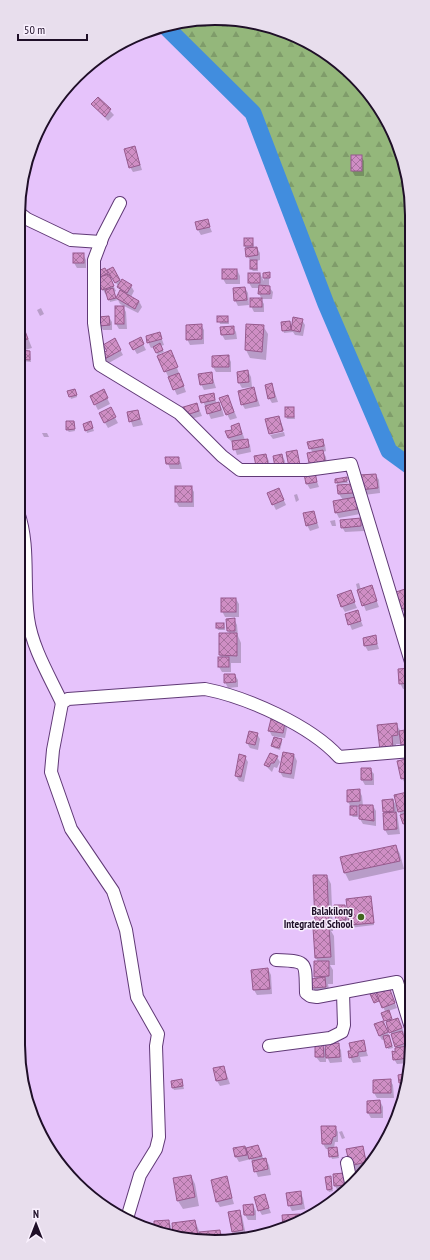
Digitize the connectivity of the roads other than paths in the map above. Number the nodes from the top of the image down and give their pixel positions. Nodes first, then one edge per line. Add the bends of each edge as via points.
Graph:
1 (120, 203) dead end
2 (25, 217) edge
3 (101, 242) junction
4 (25, 567) edge
5 (405, 639) edge
6 (62, 703) junction
7 (405, 752) edge
8 (276, 960) dead end
9 (343, 993) junction
10 (405, 1008) edge
11 (270, 1046) dead end
12 (347, 1164) dead end
13 (350, 1178) edge
14 (128, 1214) edge

1 - 3 street
2 - 3 street via 71,240
3 - 5 street via 94,260 94,323 100,365 179,413 222,456 240,470 307,470 351,464
4 - 6 street via 30,631
6 - 7 street via 68,699 204,689 223,693 297,724 339,757
6 - 14 street via 51,772 71,829 113,891 126,930 137,996 158,1034 156,1046 159,1137 156,1149 140,1175
8 - 9 street via 297,960 302,963 305,967 306,993 310,996
9 - 10 street via 397,982
9 - 11 street via 342,1032 330,1038
12 - 13 street

